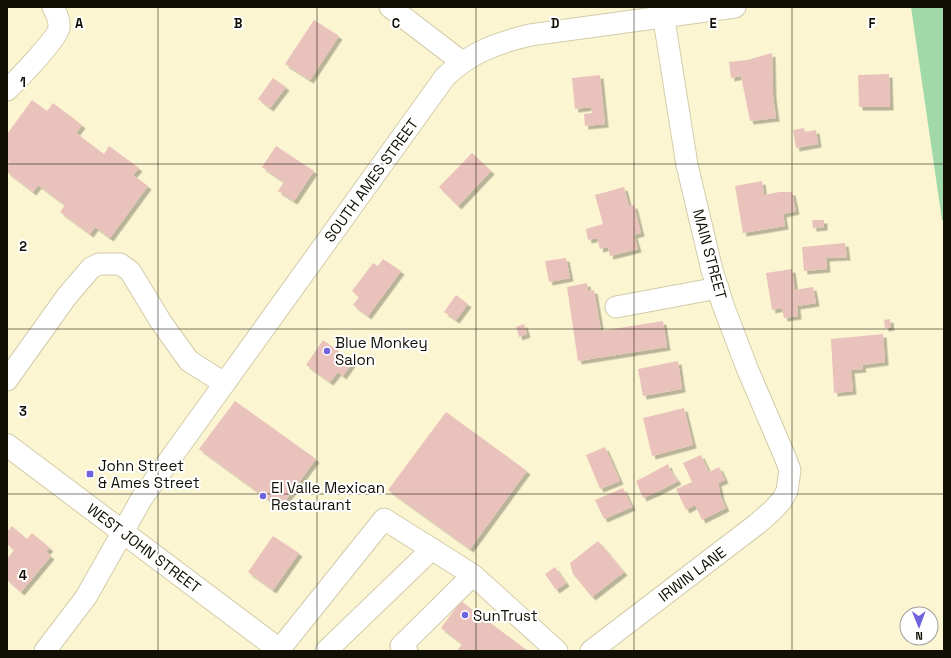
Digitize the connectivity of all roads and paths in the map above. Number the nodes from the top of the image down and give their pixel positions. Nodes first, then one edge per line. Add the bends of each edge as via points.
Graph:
1 (53, 7) edge
2 (390, 7) edge
3 (735, 7) edge
4 (663, 12) edge
5 (462, 62) junction
6 (7, 90) edge
7 (718, 288) junction
8 (616, 307) dead end
9 (7, 380) edge
10 (224, 383) junction
11 (7, 445) edge
12 (787, 491) joint
13 (122, 532) junction
14 (432, 549) junction
15 (473, 575) junction
16 (547, 648) edge
17 (402, 649) edge
18 (280, 650) edge
19 (45, 651) edge
20 (326, 651) edge
21 (591, 651) edge

1 - 6 street via 58,17 58,32
2 - 5 street
3 - 4 street, SOUTH AMES STREET
4 - 5 street, SOUTH AMES STREET via 530,35 488,48
4 - 7 street, MAIN STREET via 687,165
5 - 10 street, SOUTH AMES STREET via 445,77
7 - 8 street
7 - 12 street, MAIN STREET via 747,368 786,456 790,476
9 - 10 street via 67,296 91,268 99,264 120,264 130,271 188,360
10 - 13 street, SOUTH AMES STREET via 142,498
11 - 13 main road, WEST JOHN STREET
12 - 21 street, IRWIN LANE via 773,510 757,524
13 - 18 main road, WEST JOHN STREET
13 - 19 street, SOUTH AMES STREET via 86,597
14 - 15 street
14 - 18 street via 384,519
14 - 20 street
15 - 16 street
15 - 17 street

